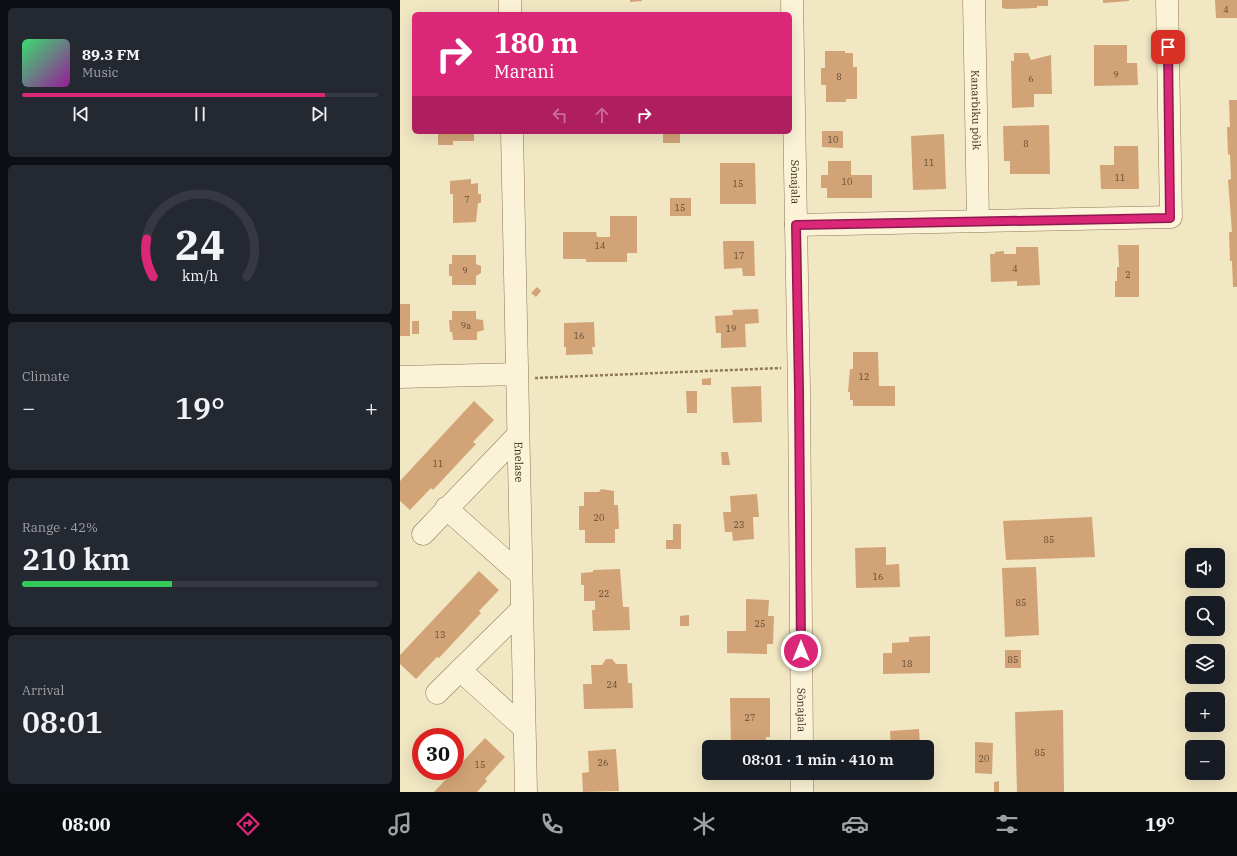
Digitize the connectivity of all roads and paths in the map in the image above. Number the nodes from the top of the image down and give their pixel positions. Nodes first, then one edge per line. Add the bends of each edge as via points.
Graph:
1 (510, 0) edge
2 (792, 0) edge
3 (974, 0) edge
4 (1168, 0) edge
5 (510, 12) edge
6 (512, 134) edge
7 (978, 220) junction
8 (796, 225) junction
9 (799, 367) junction
10 (516, 376) junction
11 (400, 377) edge
12 (517, 436) junction
13 (446, 508) junction
14 (423, 534) dead end
15 (520, 574) junction
16 (521, 610) junction
17 (460, 670) junction
18 (437, 693) dead end
19 (524, 728) junction
20 (802, 740) edge
21 (802, 780) edge
22 (526, 783) edge
23 (511, 792) edge
24 (802, 792) edge

1 - 5 street
2 - 8 street, Sõnajala
3 - 7 street, Kanarbiku põik
4 - 7 street via 1170,218
6 - 10 street, Enelase
7 - 8 street
8 - 9 street, Sõnajala
9 - 10 path
9 - 20 street, Sõnajala
10 - 11 street
10 - 12 street, Enelase
12 - 13 street
12 - 15 street, Enelase
13 - 14 street
13 - 15 street
15 - 16 street, Enelase
16 - 17 street
16 - 19 street, Enelase
17 - 18 street
17 - 19 street
19 - 22 street, Enelase
21 - 24 street
22 - 23 street

